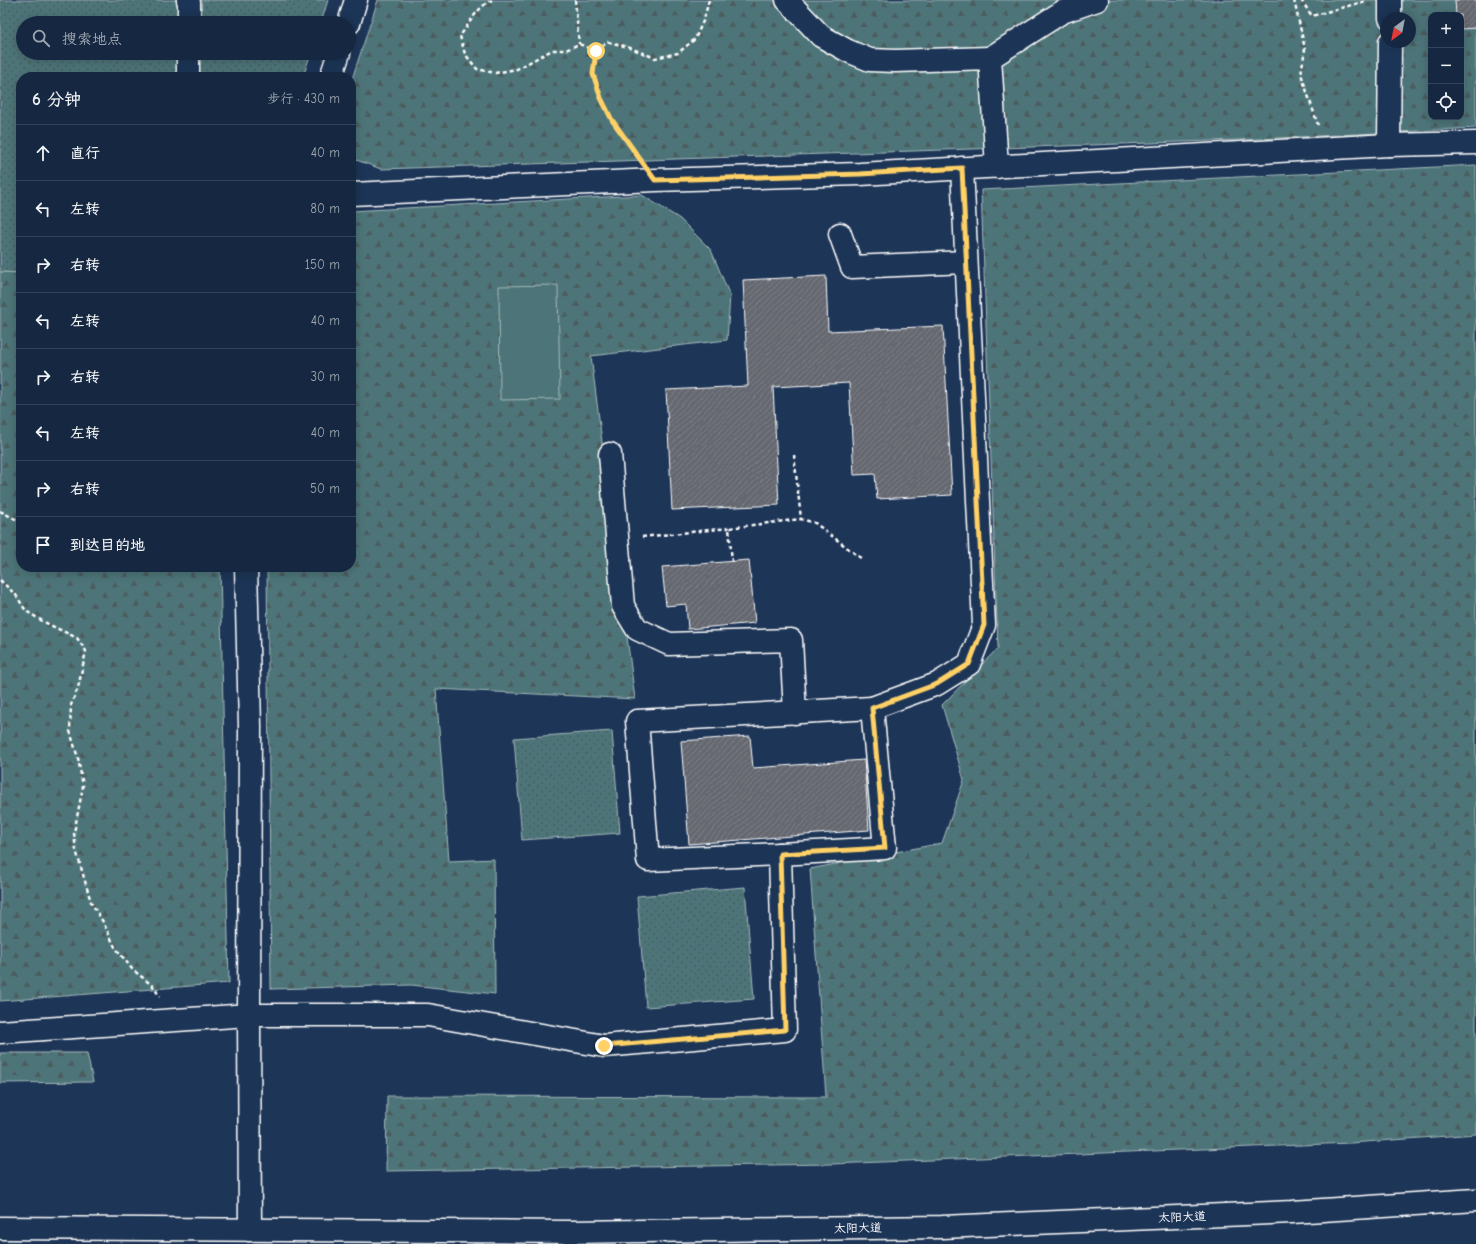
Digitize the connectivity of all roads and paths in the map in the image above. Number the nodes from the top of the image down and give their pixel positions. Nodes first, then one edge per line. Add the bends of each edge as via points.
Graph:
1 (188, 0) edge
2 (356, 0) edge
3 (492, 0) edge
4 (574, 0) edge
5 (709, 0) edge
6 (787, 0) edge
7 (1097, 0) edge
8 (1294, 0) edge
9 (1301, 0) edge
10 (1369, 0) edge
11 (1390, 0) edge
12 (1390, 12) edge
13 (189, 16) edge
14 (351, 16) edge
15 (579, 44) junction
16 (1390, 48) edge
17 (596, 51) junction
18 (990, 58) junction
19 (188, 60) edge
20 (337, 60) edge
21 (188, 72) edge
22 (333, 72) edge
23 (1476, 143) edge
24 (1389, 145) junction
25 (1325, 148) junction
26 (997, 167) junction
27 (962, 168) junction
28 (655, 180) junction
29 (356, 194) edge
30 (840, 234) dead end
31 (966, 262) junction
32 (610, 454) dead end
33 (794, 455) dead end
34 (0, 511) edge
35 (16, 519) edge
36 (801, 519) junction
37 (729, 528) junction
38 (618, 540) junction
39 (862, 559) dead end
40 (732, 562) dead end
41 (246, 572) edge
42 (0, 580) edge
43 (872, 708) junction
44 (796, 712) junction
45 (780, 854) junction
46 (249, 1015) junction
47 (167, 1020) junction
48 (0, 1032) edge
49 (1476, 1200) edge
50 (0, 1228) edge
51 (250, 1230) junction
52 (571, 1238) edge

1 - 13 main road
2 - 14 main road
3 - 15 path via 474,17 460,36 465,54 477,69 495,73 517,69 552,50 566,50
4 - 15 path
5 - 17 path via 695,39 678,52 655,58 628,46 608,42
6 - 18 main road via 821,36 870,60
7 - 18 main road via 1062,12
8 - 25 path via 1305,49 1301,74
9 - 10 path via 1312,16
11 - 12 main road
15 - 17 path
16 - 24 main road
17 - 28 path via 593,74 601,98 612,120
18 - 26 main road
19 - 21 main road
20 - 22 main road
23 - 24 main road
24 - 25 main road
25 - 26 main road
26 - 27 main road
27 - 28 main road via 860,174
27 - 31 main road
28 - 29 main road
30 - 31 main road via 852,267
31 - 43 main road via 984,625 969,664 937,684
32 - 38 main road
33 - 36 path
34 - 35 path
36 - 37 path
36 - 39 path via 814,523
37 - 38 path
37 - 40 path
38 - 44 main road via 623,606 637,629 670,644 791,640
41 - 46 main road via 250,726
42 - 47 path via 16,595 26,611 77,638 86,651 78,688 71,705 70,731 83,786 74,833 76,850 91,902 115,947 132,969 153,986 161,999
43 - 44 main road
43 - 45 main road via 885,848
44 - 45 main road via 637,721 648,860
45 - 46 main road via 785,1030 604,1046 428,1015
46 - 47 main road
46 - 51 main road
47 - 48 main road
49 - 52 main road, 太阳大道 via 1284,1212 942,1227
50 - 51 main road, 太阳大道
51 - 52 main road, 太阳大道

